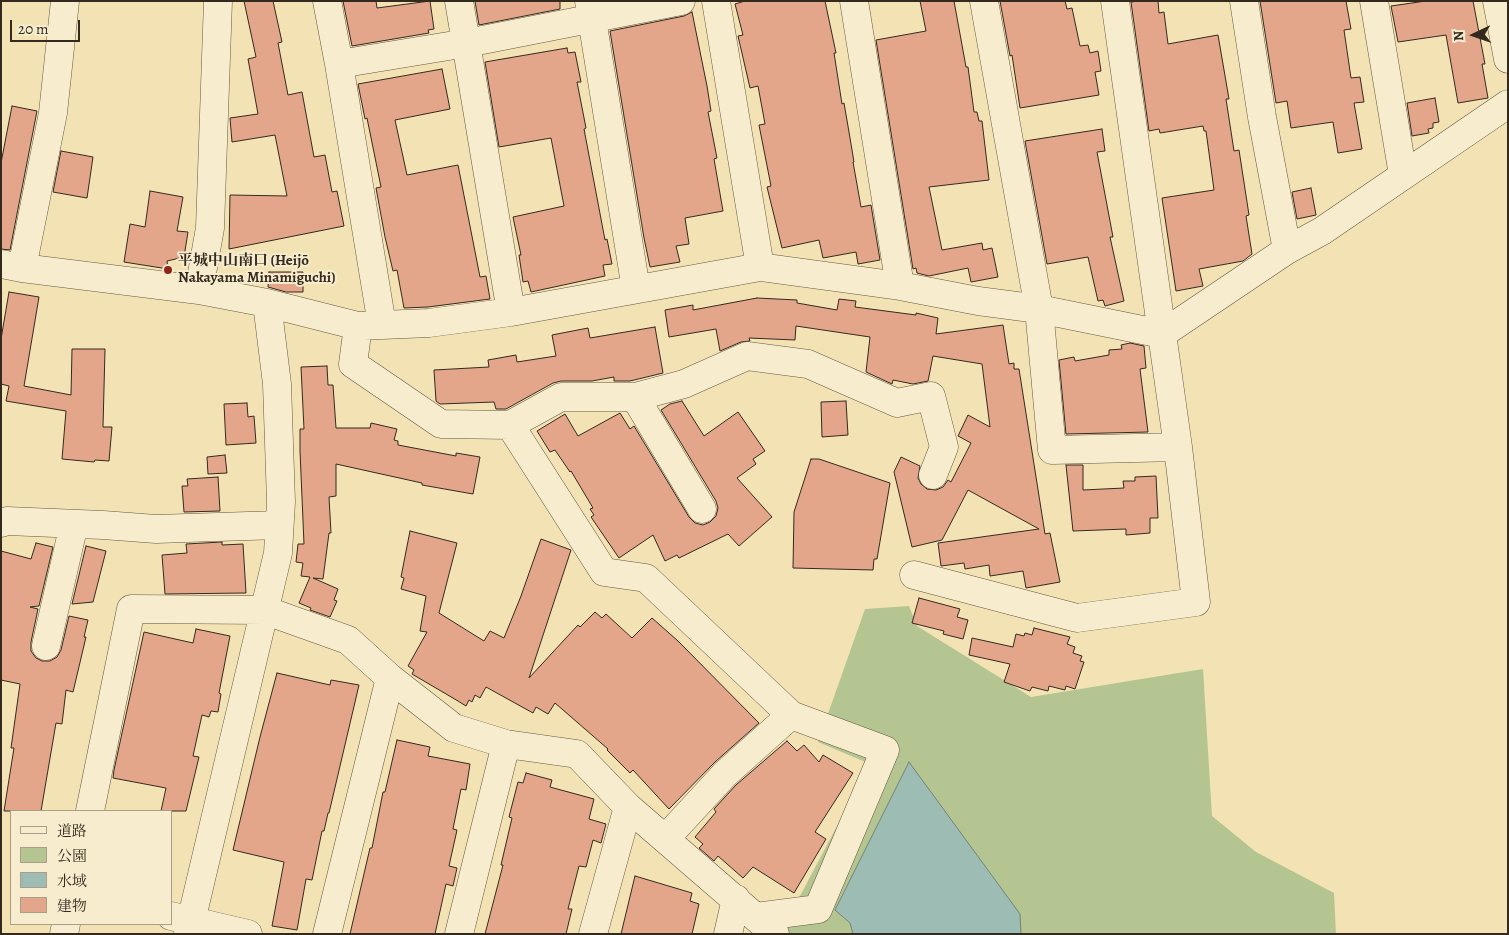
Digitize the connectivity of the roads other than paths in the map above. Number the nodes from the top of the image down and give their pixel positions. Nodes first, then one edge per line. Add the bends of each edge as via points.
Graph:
1 (65, 1) edge
2 (218, 1) edge
3 (327, 1) edge
4 (459, 1) edge
5 (681, 1) edge
6 (716, 1) edge
7 (854, 1) edge
8 (984, 1) edge
9 (1114, 1) edge
10 (1244, 1) edge
11 (1374, 1) edge
12 (1497, 1) edge
13 (590, 9) edge
14 (466, 42) junction
15 (1508, 59) edge
16 (339, 64) junction
17 (1508, 104) edge
18 (1403, 175) junction
19 (1287, 250) junction
20 (11, 266) edge
21 (760, 267) junction
22 (900, 286) junction
23 (636, 289) junction
24 (199, 290) junction
25 (267, 304) junction
26 (1039, 309) junction
27 (511, 312) junction
28 (370, 326) junction
29 (1162, 334) junction
30 (635, 397) junction
31 (510, 425) junction
32 (1178, 447) junction
33 (933, 475) dead end
34 (702, 509) dead end
35 (1, 523) edge
36 (74, 524) junction
37 (279, 525) junction
38 (914, 575) dead end
39 (264, 610) junction
40 (46, 646) dead end
41 (390, 678) junction
42 (791, 715) junction
43 (506, 744) junction
44 (628, 807) junction
45 (90, 810) edge
46 (665, 838) junction
47 (736, 899) junction
48 (183, 923) edge
49 (766, 925) edge
50 (248, 934) edge
51 (327, 934) edge
52 (459, 934) edge
53 (593, 934) edge
54 (728, 934) edge

1 - 20 street via 53,113
2 - 24 street via 210,228
3 - 16 street
4 - 14 street
5 - 13 street
6 - 21 street
7 - 22 street
8 - 26 street
9 - 29 street
10 - 19 street
11 - 18 street
12 - 15 street
13 - 14 street
13 - 23 street
14 - 16 street
14 - 27 street
16 - 28 street
17 - 18 street
18 - 19 street via 1322,231
19 - 29 street
20 - 24 street
21 - 22 street
21 - 23 street
22 - 26 street
23 - 27 street
24 - 25 street
25 - 28 street
25 - 37 street via 277,384
26 - 29 street
26 - 32 street via 1052,450
27 - 28 street via 429,323
28 - 31 street via 353,364 441,424
29 - 32 street
30 - 31 street via 561,397
30 - 33 street via 684,384 747,356 808,364 897,403 931,396 944,447
30 - 34 street
31 - 42 street via 604,572 646,578
32 - 38 street via 1196,602 1077,618
35 - 36 street
36 - 37 street via 156,529
36 - 40 street
37 - 39 street via 278,553
39 - 41 street via 348,640
39 - 45 street via 131,609
39 - 48 street
41 - 43 street via 454,728
41 - 51 street
42 - 46 street via 725,774
42 - 49 street via 885,750 818,909
43 - 44 street via 577,754
43 - 52 street
44 - 46 street
44 - 53 street
46 - 47 street
47 - 49 street
47 - 54 street
48 - 50 street

